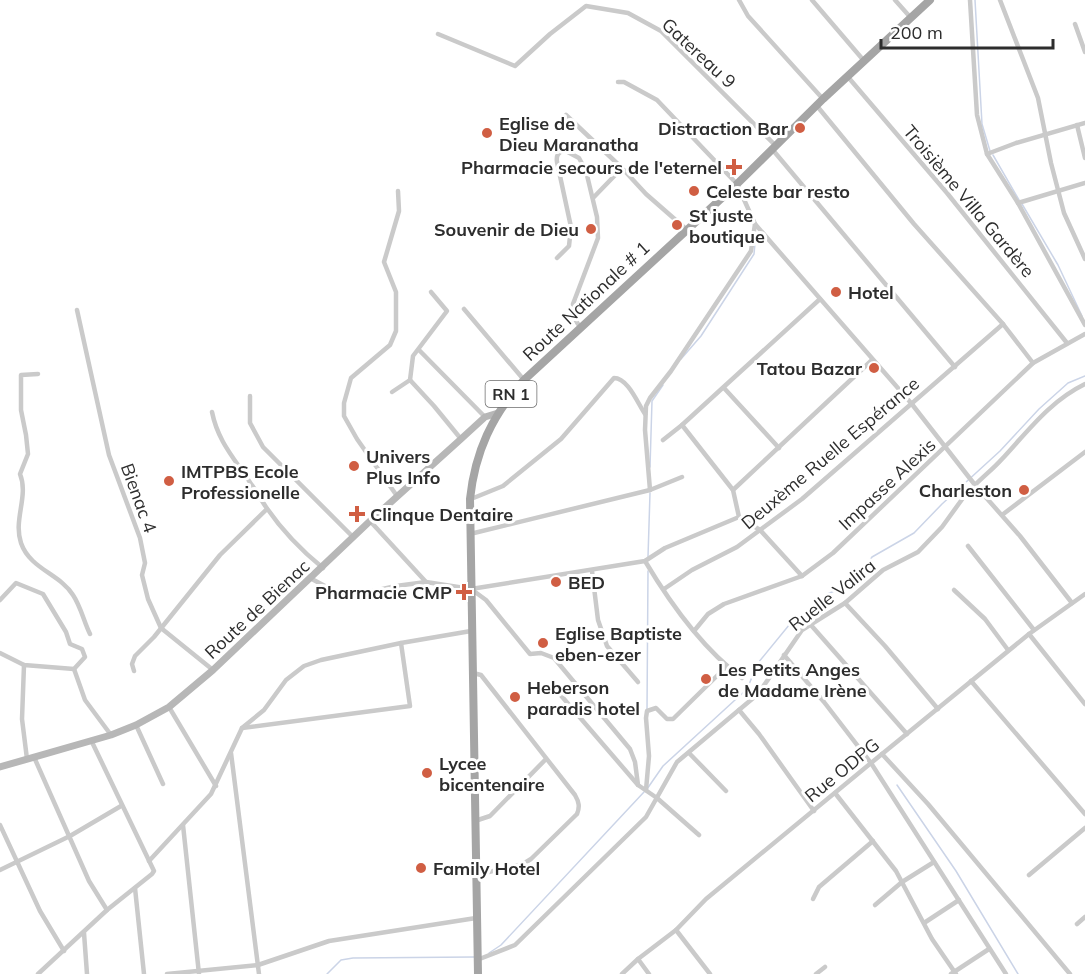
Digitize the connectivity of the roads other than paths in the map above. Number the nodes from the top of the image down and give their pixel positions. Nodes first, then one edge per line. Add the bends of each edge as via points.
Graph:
1 (739, 0) edge
2 (812, 0) edge
3 (895, 0) edge
4 (930, 0) edge
5 (970, 0) edge
6 (1000, 0) edge
7 (911, 18) junction
8 (1075, 24) dead end
9 (438, 34) dead end
10 (1085, 52) edge
11 (865, 62) junction
12 (848, 77) junction
13 (618, 82) dead end
14 (823, 99) junction
15 (817, 106) junction
16 (566, 115) dead end
17 (1085, 123) edge
18 (1077, 125) junction
19 (1045, 134) junction
20 (774, 148) junction
21 (987, 154) junction
22 (1085, 158) edge
23 (622, 168) junction
24 (731, 178) junction
25 (1085, 183) edge
26 (1058, 190) junction
27 (398, 191) dead end
28 (592, 198) junction
29 (1017, 203) junction
30 (755, 224) junction
31 (686, 229) junction
32 (557, 258) dead end
33 (1085, 259) edge
34 (431, 292) dead end
35 (820, 299) junction
36 (464, 309) dead end
37 (77, 310) dead end
38 (1003, 324) junction
39 (1085, 325) edge
40 (580, 327) junction
41 (1085, 334) edge
42 (1068, 343) junction
43 (419, 350) junction
44 (872, 360) junction
45 (1034, 363) junction
46 (955, 367) junction
47 (39, 374) dead end
48 (410, 380) junction
49 (524, 380) junction
50 (1085, 384) edge
51 (724, 388) junction
52 (392, 392) dead end
53 (250, 396) dead end
54 (910, 403) junction
55 (212, 412) dead end
56 (498, 412) junction
57 (645, 414) junction
58 (485, 417) junction
59 (682, 425) junction
60 (461, 439) junction
61 (663, 440) dead end
62 (946, 447) junction
63 (779, 448) junction
64 (1085, 452) edge
65 (682, 477) dead end
66 (975, 485) junction
67 (650, 490) junction
68 (734, 490) junction
69 (397, 496) junction
70 (470, 499) junction
71 (267, 509) junction
72 (1002, 515) junction
73 (740, 517) junction
74 (370, 521) junction
75 (760, 530) junction
76 (469, 534) junction
77 (353, 537) junction
78 (968, 546) dead end
79 (645, 561) junction
80 (323, 567) junction
81 (592, 571) junction
82 (802, 576) junction
83 (310, 578) junction
84 (426, 582) junction
85 (471, 589) junction
86 (664, 589) junction
87 (954, 590) dead end
88 (1085, 594) edge
89 (0, 600) edge
90 (845, 603) junction
91 (1072, 603) junction
92 (810, 624) junction
93 (160, 628) junction
94 (1034, 630) junction
95 (471, 631) junction
96 (694, 631) junction
97 (90, 634) dead end
98 (1029, 634) junction
99 (401, 643) junction
100 (1008, 650) junction
101 (0, 653) edge
102 (784, 655) junction
103 (24, 665) junction
104 (727, 666) junction
105 (74, 669) junction
106 (213, 670) junction
107 (134, 671) dead end
108 (473, 673) junction
109 (742, 678) dead end
110 (971, 681) junction
111 (638, 682) dead end
112 (558, 692) dead end
113 (1085, 704) edge
114 (169, 707) junction
115 (938, 709) junction
116 (739, 710) junction
117 (136, 725) junction
118 (242, 728) junction
119 (907, 734) junction
120 (111, 735) junction
121 (91, 740) junction
122 (231, 751) junction
123 (689, 753) junction
124 (882, 754) junction
125 (30, 758) junction
126 (546, 759) junction
127 (870, 763) junction
128 (0, 767) edge
129 (163, 784) dead end
130 (638, 784) junction
131 (216, 786) junction
132 (646, 790) junction
133 (726, 791) dead end
134 (835, 793) junction
135 (657, 798) junction
136 (121, 806) junction
137 (814, 811) junction
138 (1085, 814) edge
139 (475, 821) junction
140 (183, 824) junction
141 (0, 825) edge
142 (1085, 828) edge
143 (699, 835) dead end
144 (70, 836) junction
145 (873, 841) junction
146 (149, 861) junction
147 (18, 862) junction
148 (934, 862) junction
149 (0, 870) edge
150 (476, 875) junction
151 (1029, 875) dead end
152 (902, 882) junction
153 (135, 888) junction
154 (813, 899) dead end
155 (959, 900) junction
156 (875, 905) dead end
157 (107, 910) junction
158 (1085, 917) edge
159 (476, 918) junction
160 (924, 923) junction
161 (1077, 924) dead end
162 (676, 930) junction
163 (84, 933) junction
164 (989, 949) junction
165 (64, 951) junction
166 (638, 959) junction
167 (477, 960) junction
168 (258, 965) junction
169 (825, 966) dead end
170 (198, 973) edge
171 (954, 973) edge
172 (38, 974) edge
173 (87, 974) edge
174 (144, 974) edge
175 (167, 974) edge
176 (259, 974) edge
177 (478, 974) edge
178 (622, 974) edge
179 (650, 974) edge
180 (710, 974) edge
181 (816, 974) edge
182 (1006, 974) edge
183 (1070, 974) edge

1 - 14 street via 747,16
2 - 11 street
3 - 7 street
4 - 7 main road, Route Nationale # 1 / RN 1
5 - 21 street via 977,115
6 - 19 street via 1038,98
7 - 11 main road, Route Nationale # 1 / RN 1
8 - 10 street
9 - 20 street, Gatereau 9 via 515,66 586,6 628,13 661,31
11 - 12 main road, Route Nationale # 1 / RN 1
12 - 14 main road, Route Nationale # 1 / RN 1
12 - 42 street, Troisième Villa Gardère
13 - 24 street via 657,100
14 - 15 main road, Route Nationale # 1 / RN 1
15 - 20 main road, Route Nationale # 1 / RN 1
15 - 38 street
16 - 23 street
17 - 18 street
18 - 19 street
18 - 22 street
19 - 21 street
19 - 26 street
20 - 24 main road, Route Nationale # 1 / RN 1
20 - 46 street
21 - 29 street
23 - 28 street
23 - 31 street
24 - 30 street
24 - 31 main road, Route Nationale # 1 / RN 1
25 - 26 street
26 - 29 street
26 - 33 street
27 - 69 street via 399,211 384,262 396,292 396,331 390,345 351,378 344,403 344,416 357,439
28 - 32 street via 579,158 564,150 559,152 556,157 571,227 569,246
28 - 40 street via 598,238 573,304 574,318
29 - 39 street
30 - 35 street
30 - 57 street via 752,251 650,398
31 - 40 main road, Route Nationale # 1 / RN 1
34 - 43 street via 447,311
35 - 44 street
35 - 51 street
36 - 49 street
37 - 93 street, Bienac 4 via 109,455 140,538 145,563 142,574
38 - 45 street
38 - 46 street, Deuxème Ruelle Espérance
40 - 49 main road, Route Nationale # 1 / RN 1
41 - 42 street, Impasse Alexis
42 - 45 street, Impasse Alexis
43 - 48 street via 413,356
43 - 58 street
44 - 54 street
44 - 63 street
45 - 62 street, Impasse Alexis
46 - 54 street, Deuxème Ruelle Espérance
47 - 97 street via 21,375 21,410 28,454 20,474 24,483 18,518 21,544 31,560 73,594
48 - 52 street
48 - 60 street
49 - 56 main road, Route Nationale # 1 / RN 1
50 - 66 street, Ruelle Valira via 1047,410
51 - 59 street
51 - 63 street
53 - 77 street via 250,423 263,447
54 - 62 street
54 - 75 street, Deuxème Ruelle Espérance
55 - 71 street via 226,450
56 - 58 main road, Route de Bienac
56 - 70 main road, Route Nationale # 1 / RN 1 via 484,440
57 - 67 street
57 - 70 street via 624,382 614,378 561,439 503,486
58 - 60 main road, Route de Bienac
59 - 61 street
59 - 68 street
60 - 69 main road, Route de Bienac
62 - 66 street
62 - 82 street, Impasse Alexis via 833,553
63 - 68 street
64 - 72 street
65 - 67 street
66 - 72 street
66 - 90 street, Ruelle Valira via 918,552 883,570
67 - 76 street
68 - 73 street
69 - 74 main road, Route de Bienac
70 - 76 main road, Route Nationale # 1 / RN 1
71 - 80 street
71 - 93 street via 220,555
72 - 91 street
73 - 75 street
73 - 79 street via 665,548
74 - 77 main road, Route de Bienac
74 - 84 street
75 - 82 street
75 - 86 street, Deuxème Ruelle Espérance
76 - 85 main road, Route Nationale # 1 / RN 1
77 - 80 main road, Route de Bienac
78 - 94 street
79 - 81 street
79 - 86 street
80 - 83 main road, Route de Bienac
81 - 85 street
81 - 111 street via 597,620 607,646
82 - 96 street, Impasse Alexis via 724,604 708,614
83 - 84 street via 345,595 356,596
83 - 106 main road, Route de Bienac
84 - 85 street
85 - 95 main road, Route Nationale # 1 / RN 1
85 - 130 street via 486,600 530,654 554,658 630,749
86 - 96 street
87 - 100 street via 985,619
88 - 91 street, Rue ODPG
89 - 105 street via 16,583 43,594 70,644 82,649 85,657
90 - 92 street, Ruelle Valira
90 - 115 street
91 - 94 street, Rue ODPG
92 - 102 street, Ruelle Valira
92 - 119 street
93 - 106 street, Bienac 4
93 - 107 street via 132,660
94 - 98 street, Rue ODPG
95 - 99 street
95 - 108 main road, Route Nationale # 1 / RN 1
96 - 104 street
98 - 100 street, Rue ODPG
98 - 113 street
99 - 118 street via 304,666
99 - 118 street via 410,706
100 - 110 street, Rue ODPG
101 - 103 street
102 - 116 street, Ruelle Valira via 758,694
102 - 127 street
103 - 105 street
103 - 125 street via 22,719
104 - 109 street
104 - 132 street via 673,719 667,719 656,708 648,711
105 - 120 street via 85,700
106 - 114 main road, Route de Bienac
108 - 126 street via 481,675
108 - 139 main road, Route Nationale # 1 / RN 1
110 - 115 street, Rue ODPG
110 - 138 street
112 - 130 street
114 - 117 main road, Route de Bienac
114 - 131 street
115 - 119 street, Rue ODPG
116 - 123 street, Ruelle Valira
116 - 137 street
117 - 120 main road, Route de Bienac
117 - 129 street
118 - 122 street
119 - 124 street, Rue ODPG
120 - 121 main road, Route de Bienac
121 - 125 main road, Route de Bienac
121 - 136 street
122 - 131 street
122 - 168 street
123 - 133 street
123 - 135 street, Ruelle Valira via 671,770
124 - 127 street, Rue ODPG
124 - 183 street
125 - 128 main road, Route de Bienac
125 - 144 street
126 - 139 street via 490,816
126 - 150 street via 577,799 577,814 531,860
127 - 134 street, Rue ODPG
127 - 148 street
130 - 132 street
131 - 140 street
132 - 135 street
134 - 137 street, Rue ODPG
134 - 145 street
135 - 143 street
135 - 167 street, Ruelle Valira via 646,817 515,945
136 - 144 street
136 - 146 street
137 - 162 street, Rue ODPG via 706,899
139 - 150 main road, Route Nationale # 1 / RN 1
140 - 146 street
140 - 170 street
141 - 147 street
142 - 151 street
144 - 147 street
144 - 157 street via 89,881
145 - 152 street
145 - 154 street via 819,888
146 - 153 street via 152,874
147 - 149 street
147 - 165 street
148 - 152 street
148 - 155 street
150 - 159 main road, Route Nationale # 1 / RN 1
152 - 156 street
152 - 160 street
153 - 157 street
153 - 174 street
155 - 160 street
155 - 164 street
157 - 163 street
158 - 161 street
159 - 167 main road, Route Nationale # 1 / RN 1
159 - 168 street via 329,941
160 - 171 street
162 - 166 street, Rue ODPG
162 - 180 street
163 - 165 street
163 - 173 street
164 - 171 street
164 - 182 street
165 - 172 street
166 - 178 street, Rue ODPG
166 - 179 street
167 - 177 main road, Route Nationale # 1 / RN 1
168 - 170 street
168 - 176 street
169 - 181 street
170 - 175 street

